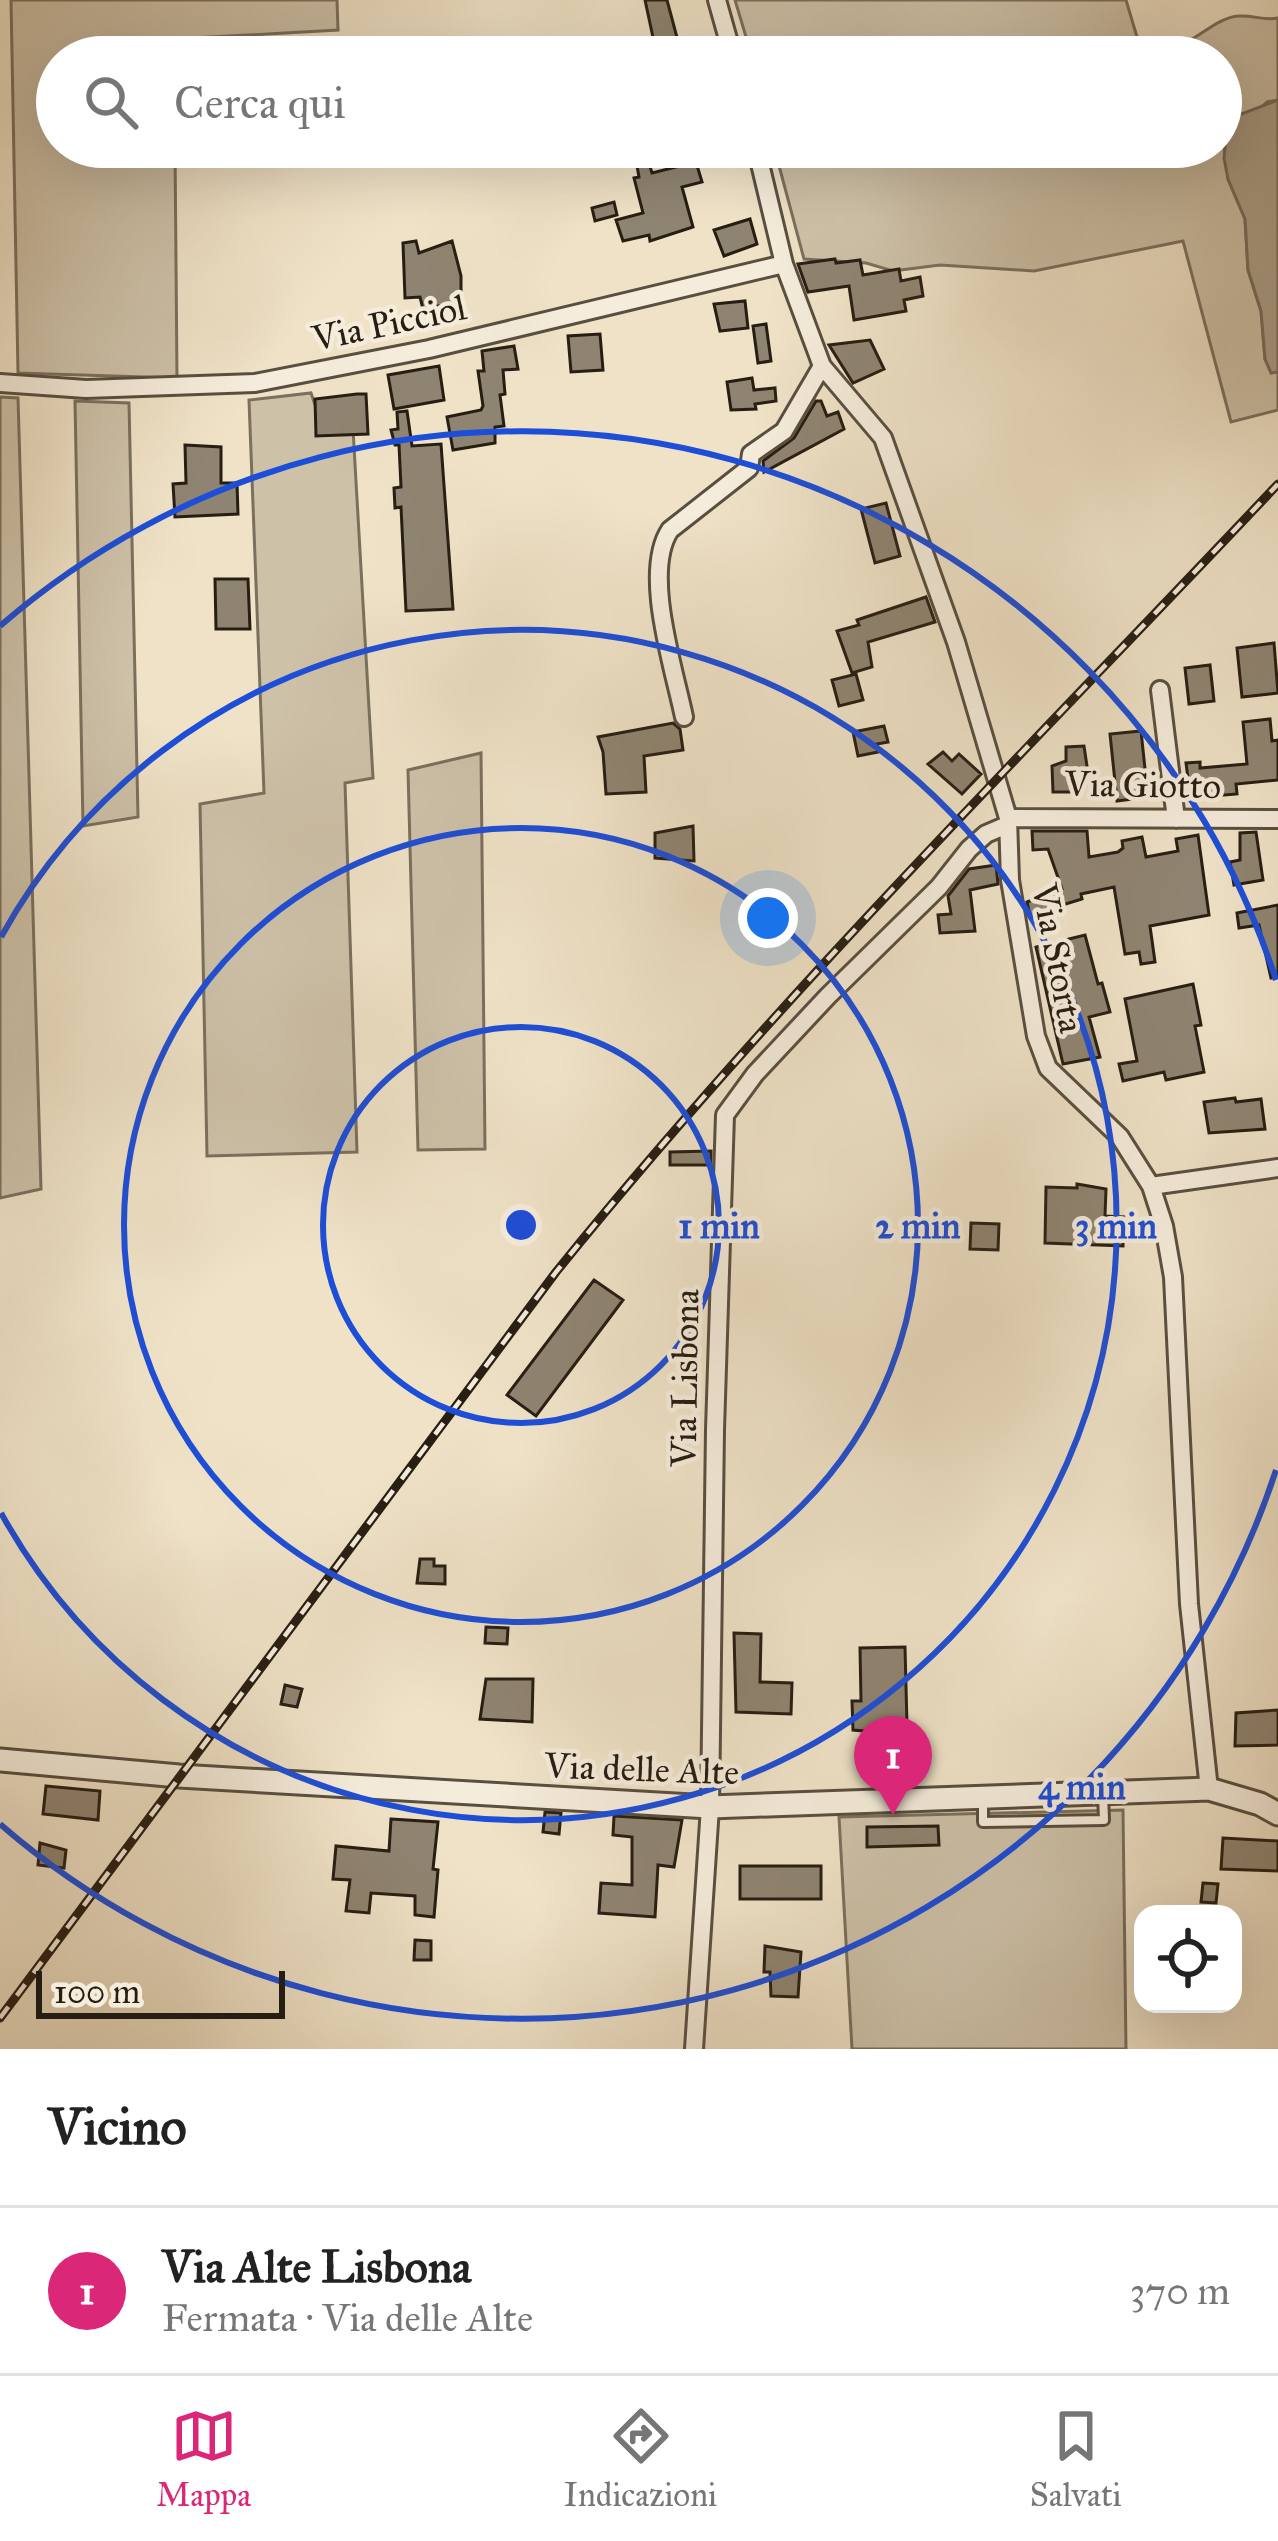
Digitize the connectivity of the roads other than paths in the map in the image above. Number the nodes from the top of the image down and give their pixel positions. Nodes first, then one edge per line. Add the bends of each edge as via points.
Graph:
1 (717, 0) edge
2 (728, 36) edge
3 (761, 168) edge
4 (784, 264) junction
5 (822, 366) junction
6 (0, 383) edge
7 (1160, 690) dead end
8 (684, 717) dead end
9 (1176, 819) junction
10 (1278, 819) edge
11 (1008, 821) junction
12 (1278, 1168) edge
13 (1150, 1186) junction
14 (0, 1760) edge
15 (1209, 1789) junction
16 (710, 1807) junction
17 (1278, 1814) edge
18 (694, 2049) edge

1 - 2 street
3 - 4 street, Via Storta
4 - 5 street, Via Storta
4 - 6 street, Via Picciol via 255,383
5 - 8 street via 784,431 663,541 660,596
5 - 11 street, Via Storta via 883,438 949,619
7 - 9 street
9 - 10 street, Via Giotto
9 - 11 street, Via Giotto
11 - 13 street, Via Storta via 1010,880 1048,1068 1120,1137
11 - 16 street, Via Lisbona via 969,849 725,1115
12 - 13 street
13 - 15 street, Via Storta via 1173,1277 1189,1604
14 - 16 street, Via delle Alte
15 - 16 street, Via delle Alte
15 - 17 street, Via delle Alte
16 - 18 street, Via Lisbona

